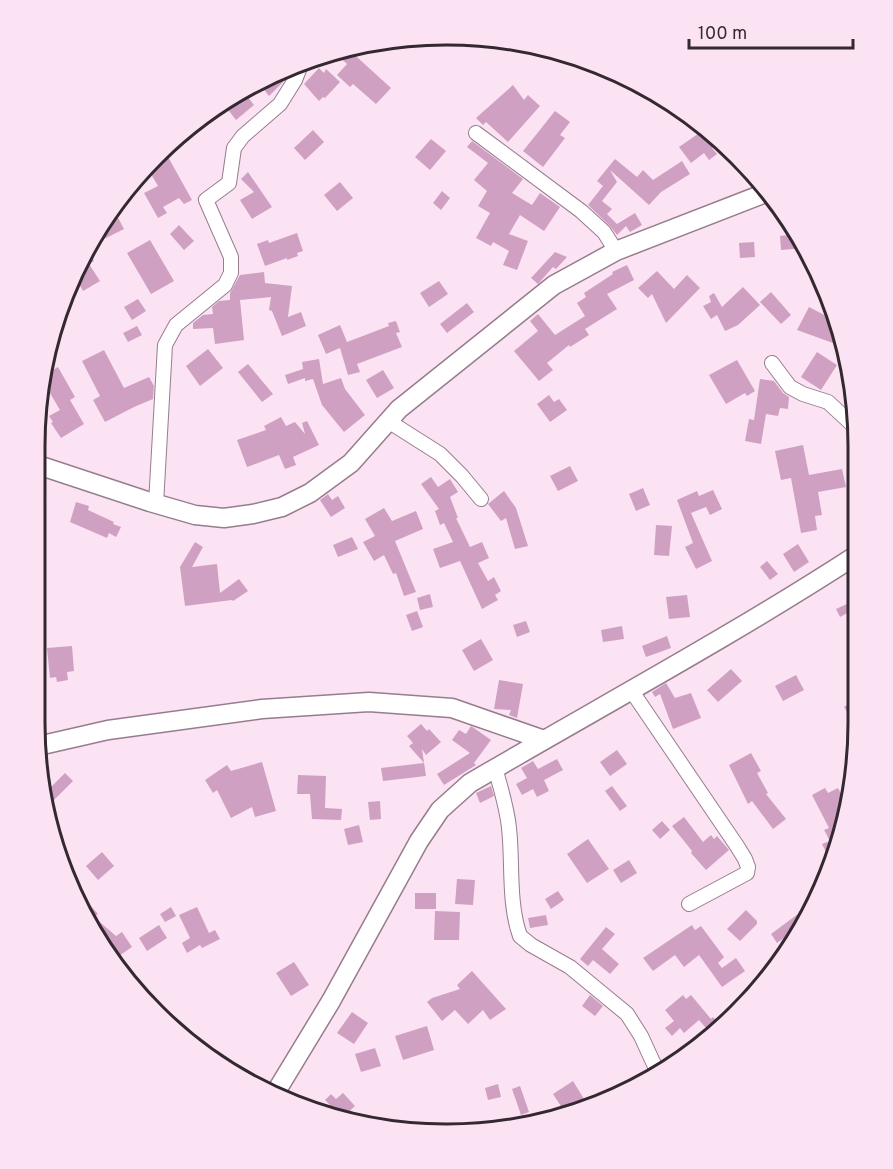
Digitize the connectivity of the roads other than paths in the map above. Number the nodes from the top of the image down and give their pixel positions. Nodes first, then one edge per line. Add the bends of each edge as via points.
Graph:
1 (297, 74) edge
2 (476, 133) dead end
3 (759, 195) edge
4 (616, 251) junction
5 (772, 363) dead end
6 (847, 420) edge
7 (388, 421) junction
8 (45, 467) edge
9 (481, 499) dead end
10 (156, 504) junction
11 (848, 561) edge
12 (631, 690) junction
13 (544, 740) junction
14 (46, 744) edge
15 (495, 768) junction
16 (689, 904) dead end
17 (655, 1065) edge
18 (279, 1087) edge

1 - 10 street via 280,104 234,148 229,183 206,200 231,257 231,273 225,285 176,325 165,345
2 - 4 street via 581,211 604,232
3 - 4 main road
4 - 7 main road via 554,285
5 - 6 street via 790,387 828,402
7 - 9 street via 440,454
7 - 10 main road via 351,463 310,493 282,507 224,518
8 - 10 main road
11 - 12 main road
12 - 13 main road
12 - 16 street via 748,867 747,873
13 - 14 main road via 452,708 369,702 250,711 108,730
13 - 15 main road
15 - 17 street via 509,828 520,936 570,967 627,1014
15 - 18 main road via 470,783 440,810

